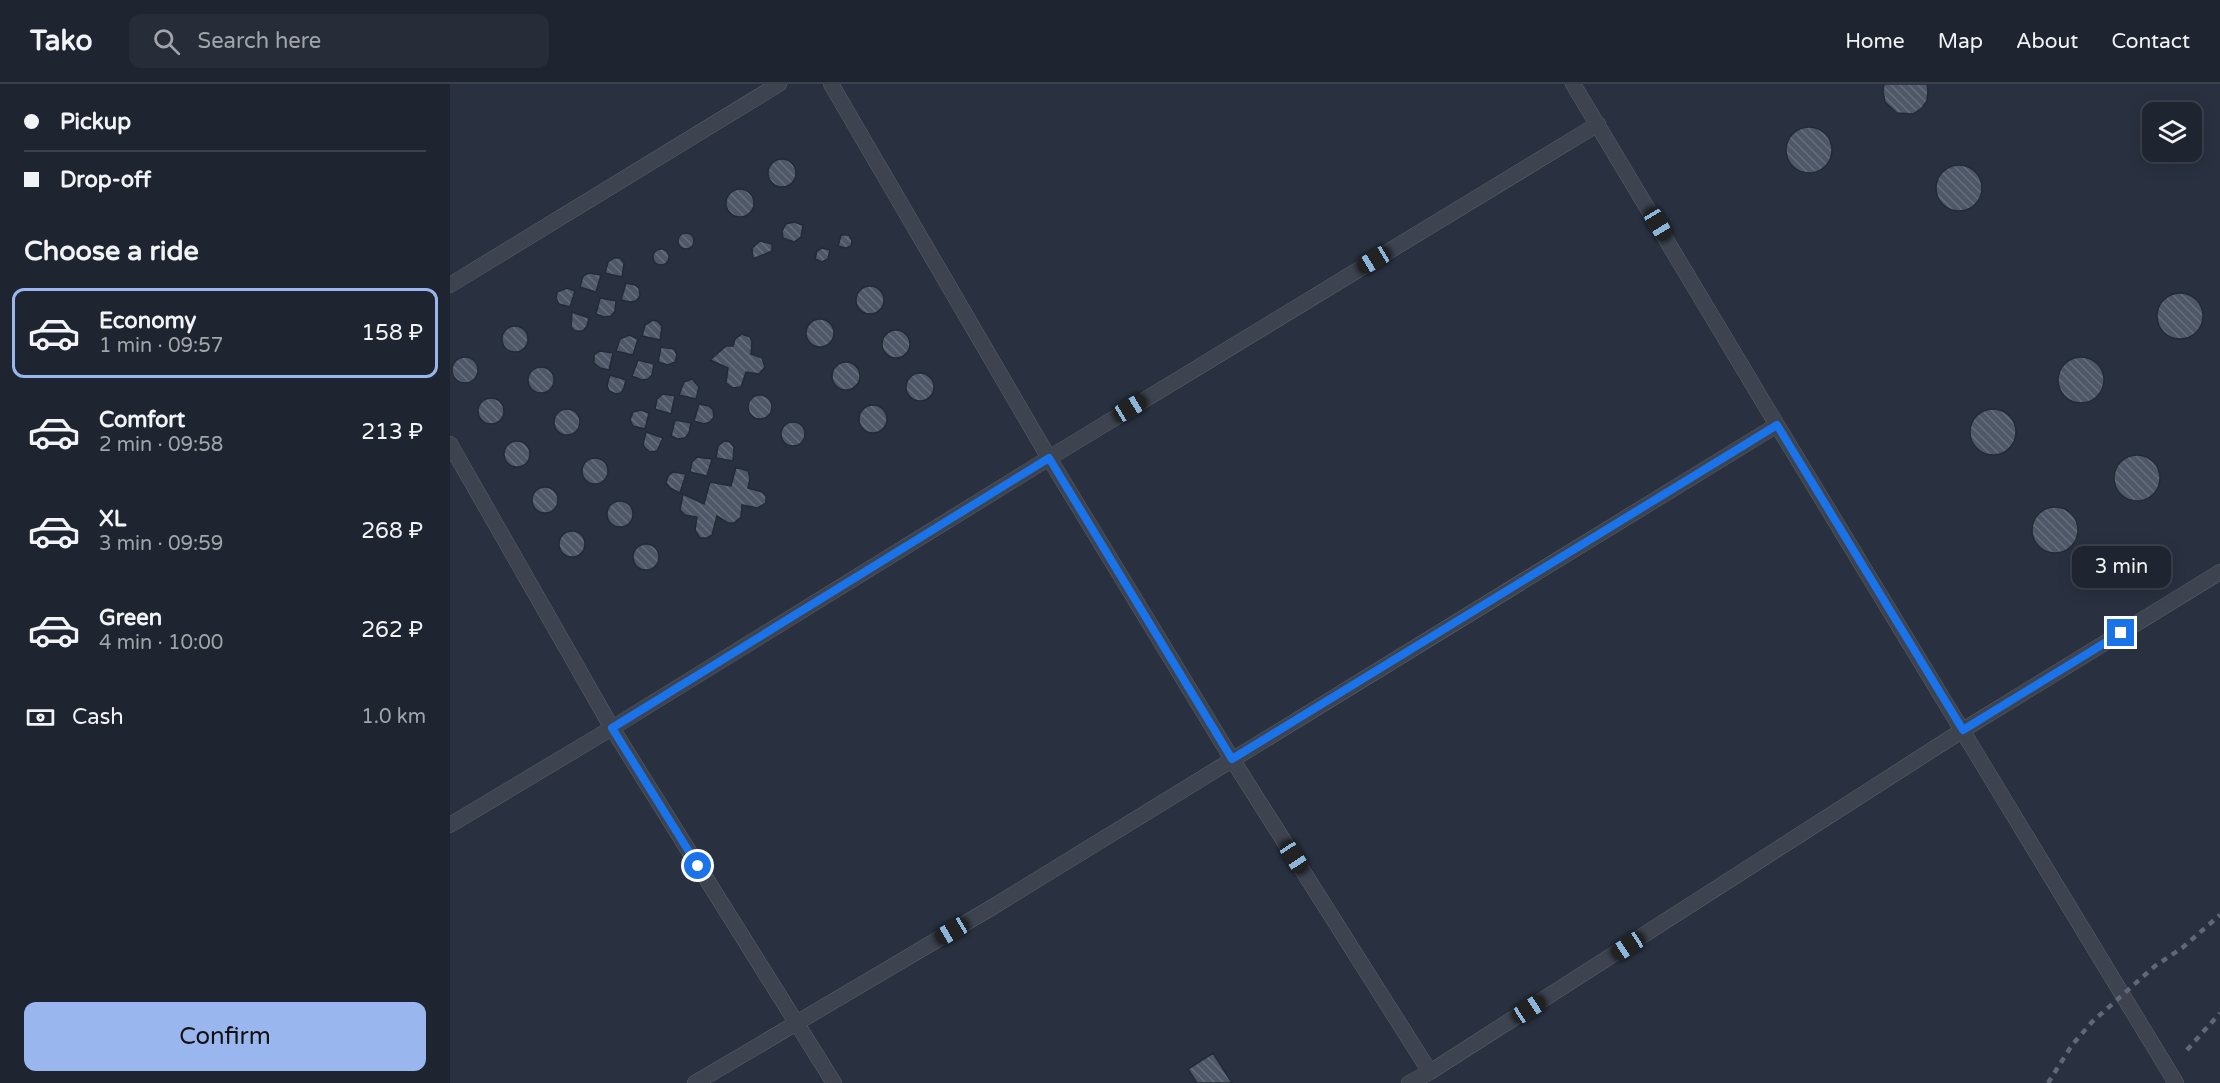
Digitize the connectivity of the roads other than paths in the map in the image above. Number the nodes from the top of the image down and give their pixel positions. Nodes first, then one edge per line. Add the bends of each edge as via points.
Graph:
1 (779, 84) edge
2 (831, 84) edge
3 (1573, 84) edge
4 (1598, 124) junction
5 (450, 285) edge
6 (1777, 425) junction
7 (450, 444) edge
8 (1049, 458) junction
9 (2220, 572) edge
10 (612, 728) junction
11 (1963, 730) junction
12 (1232, 759) junction
13 (450, 825) edge
14 (796, 1022) junction
15 (1430, 1072) junction
16 (695, 1083) edge
17 (834, 1083) edge
18 (1408, 1083) edge
19 (2176, 1083) edge

1 - 5 lane
2 - 8 lane
3 - 4 lane
4 - 6 lane
4 - 8 lane
6 - 11 lane
6 - 12 lane
7 - 10 lane
8 - 10 lane
8 - 12 lane
9 - 11 lane
10 - 13 lane
10 - 14 lane
11 - 15 lane
11 - 19 lane
12 - 14 lane via 991,908
12 - 15 lane
14 - 16 lane
14 - 17 lane
15 - 18 lane

